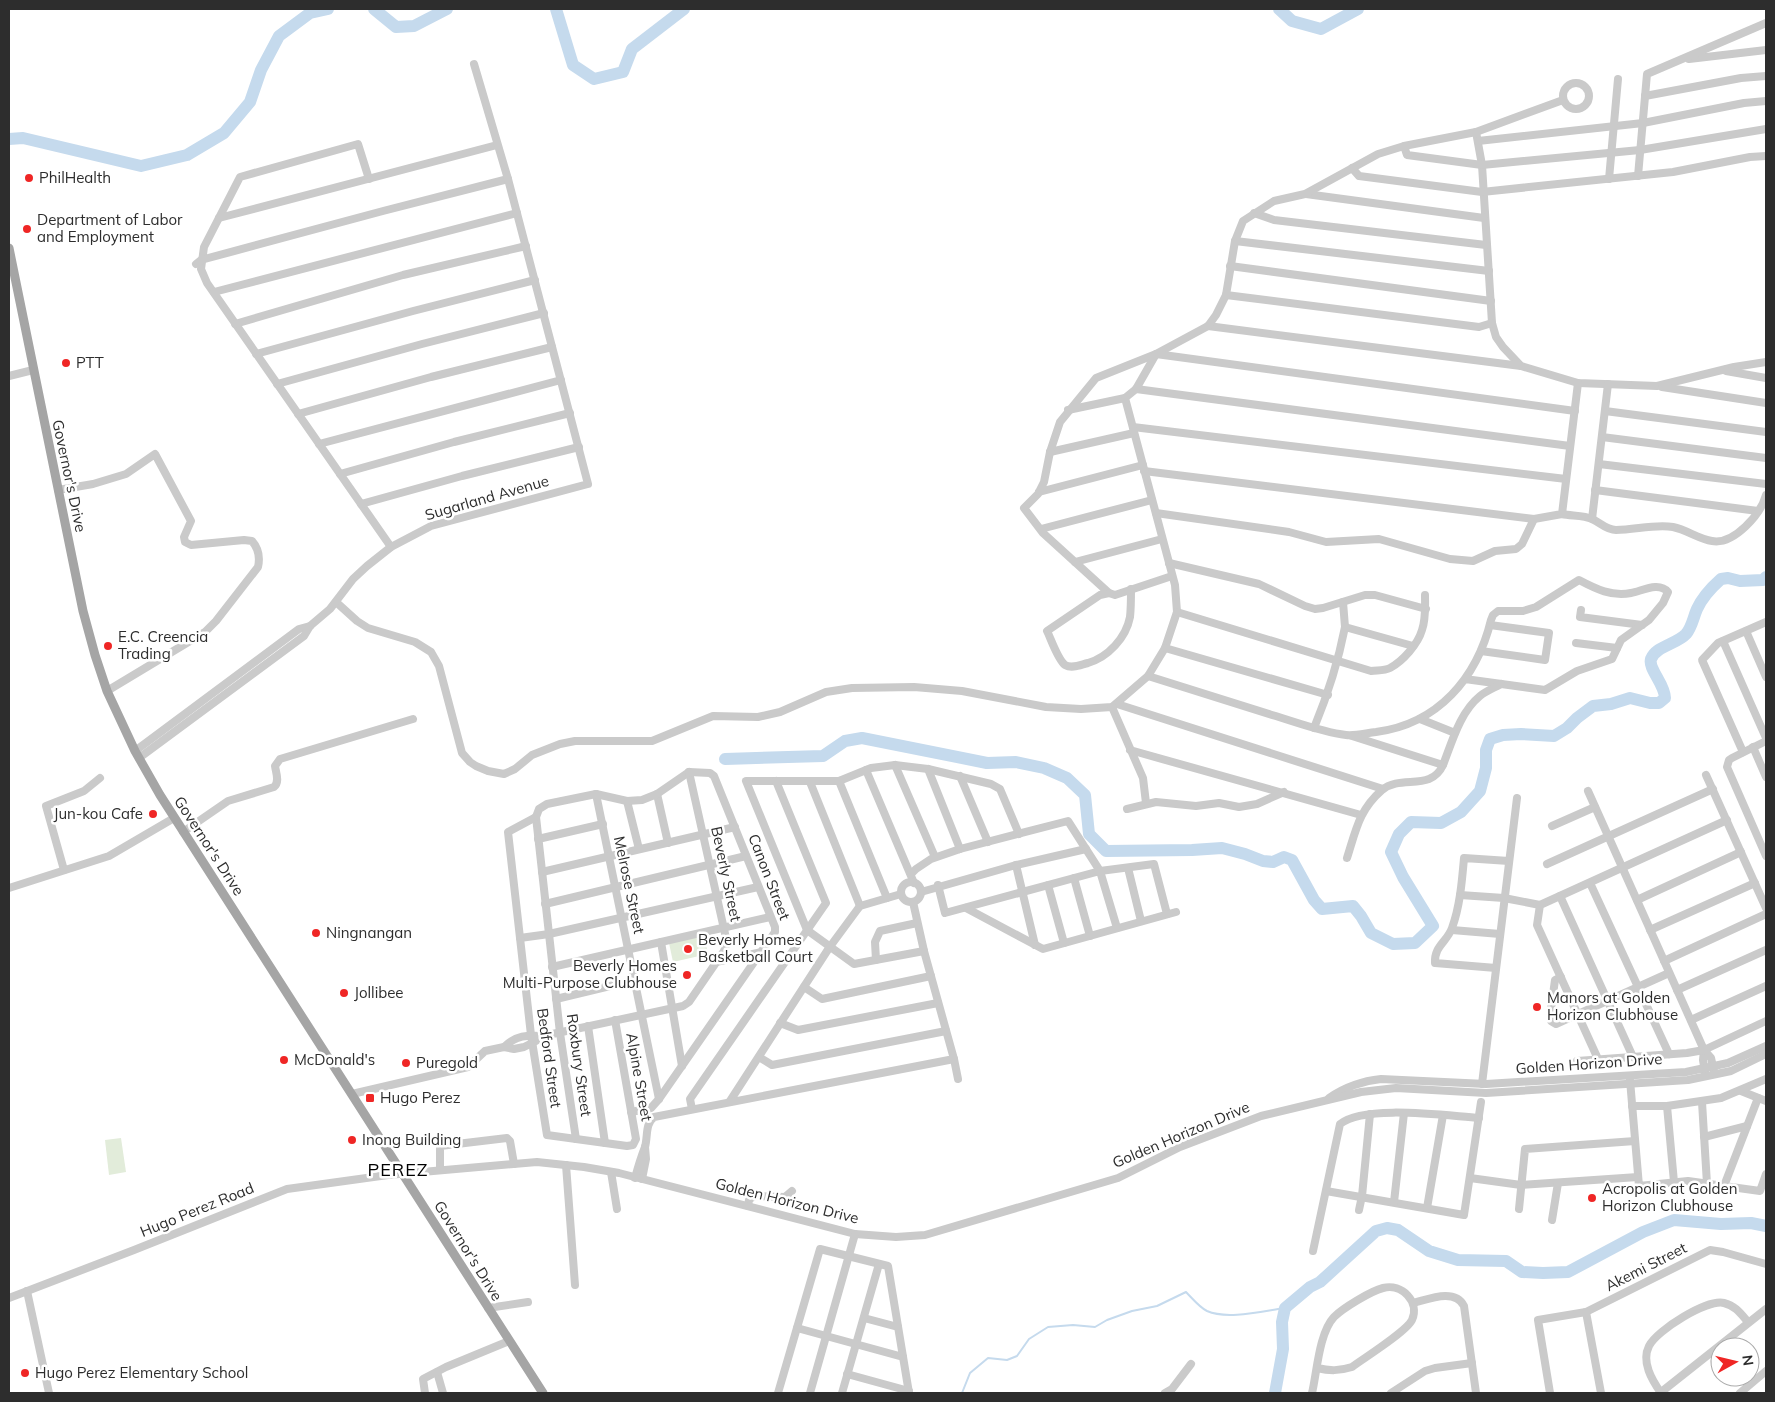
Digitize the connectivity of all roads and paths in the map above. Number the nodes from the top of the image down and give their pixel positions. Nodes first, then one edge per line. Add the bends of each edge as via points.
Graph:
1 (1766, 23) edge
2 (1766, 50) edge
3 (1680, 60) junction
4 (474, 64) dead end
5 (1766, 76) edge
6 (1618, 79) dead end
7 (1645, 96) junction
8 (1564, 100) dead end
9 (1766, 101) edge
10 (1643, 123) junction
11 (1612, 126) junction
12 (1766, 129) edge
13 (1476, 132) junction
14 (1478, 141) junction
15 (497, 145) junction
16 (1404, 146) junction
17 (1640, 150) junction
18 (1610, 153) junction
19 (1766, 156) edge
20 (1482, 165) junction
21 (1352, 168) junction
22 (1638, 176) junction
23 (369, 179) junction
24 (508, 179) junction
25 (1608, 179) junction
26 (1482, 192) junction
27 (1305, 194) junction
28 (517, 213) junction
29 (1254, 213) junction
30 (219, 218) junction
31 (1484, 218) junction
32 (1235, 241) junction
33 (1486, 244) junction
34 (526, 246) junction
35 (9, 248) edge
36 (198, 262) junction
37 (1230, 266) junction
38 (1488, 271) junction
39 (535, 280) junction
40 (214, 292) junction
41 (1226, 296) junction
42 (1491, 300) junction
43 (544, 313) junction
44 (1492, 323) junction
45 (235, 324) junction
46 (1208, 326) junction
47 (552, 347) junction
48 (256, 354) junction
49 (1156, 354) junction
50 (1766, 362) edge
51 (1521, 366) junction
52 (33, 370) junction
53 (1721, 371) junction
54 (9, 376) edge
55 (1766, 378) edge
56 (561, 380) junction
57 (1578, 383) junction
58 (277, 384) junction
59 (1608, 384) junction
60 (1657, 386) junction
61 (1136, 388) junction
62 (1125, 398) junction
63 (1766, 403) edge
64 (1068, 410) junction
65 (1575, 411) junction
66 (1605, 411) junction
67 (570, 413) junction
68 (298, 414) junction
69 (1134, 430) junction
70 (1766, 432) edge
71 (1602, 437) junction
72 (319, 444) junction
73 (1570, 446) junction
74 (579, 447) junction
75 (1050, 452) junction
76 (1766, 458) edge
77 (1598, 464) junction
78 (1144, 468) junction
79 (340, 474) junction
80 (1566, 479) junction
81 (1766, 484) edge
82 (58, 490) junction
83 (1595, 490) junction
84 (1039, 492) junction
85 (1766, 495) edge
86 (1152, 500) junction
87 (361, 504) junction
88 (1758, 510) junction
89 (1156, 513) junction
90 (1562, 514) junction
91 (1534, 519) junction
92 (1592, 519) junction
93 (1041, 529) junction
94 (1162, 539) junction
95 (391, 547) junction
96 (1075, 562) junction
97 (1169, 563) junction
98 (1172, 576) junction
99 (1131, 590) junction
100 (1109, 593) junction
101 (1425, 595) dead end
102 (336, 602) junction
103 (1343, 602) junction
104 (1426, 609) junction
105 (1580, 610) dead end
106 (1177, 612) junction
107 (1766, 622) edge
108 (1490, 625) junction
109 (1642, 625) junction
110 (1345, 627) junction
111 (1746, 631) junction
112 (1723, 641) junction
113 (1576, 643) dead end
114 (1413, 646) junction
115 (1165, 648) junction
116 (1617, 648) junction
117 (1481, 651) junction
118 (1338, 661) junction
119 (1148, 676) junction
120 (1766, 677) edge
121 (1465, 679) junction
122 (1501, 684) junction
123 (108, 691) junction
124 (1328, 695) junction
125 (1115, 706) junction
126 (412, 719) dead end
127 (1420, 719) junction
128 (1314, 728) junction
129 (1455, 733) junction
130 (1348, 735) junction
131 (1766, 739) edge
132 (1753, 747) junction
133 (1130, 750) junction
134 (1743, 752) junction
135 (137, 755) junction
136 (1443, 765) junction
137 (895, 766) junction
138 (928, 769) junction
139 (866, 770) junction
140 (689, 772) junction
141 (1706, 775) dead end
142 (960, 776) junction
143 (1766, 776) edge
144 (100, 778) dead end
145 (776, 781) junction
146 (839, 781) junction
147 (810, 782) junction
148 (1384, 789) junction
149 (1713, 789) junction
150 (1588, 791) dead end
151 (1284, 792) junction
152 (596, 794) junction
153 (657, 794) junction
154 (1517, 798) dead end
155 (627, 801) junction
156 (1146, 803) junction
157 (1595, 807) junction
158 (1127, 809) dead end
159 (1361, 815) junction
160 (536, 817) junction
161 (174, 818) junction
162 (1727, 820) junction
163 (602, 824) junction
164 (1552, 826) dead end
165 (734, 827) junction
166 (183, 832) junction
167 (1019, 834) junction
168 (703, 835) junction
169 (1608, 837) junction
170 (538, 839) junction
171 (988, 842) junction
172 (668, 843) junction
173 (639, 849) junction
174 (960, 849) junction
175 (1086, 849) junction
176 (1741, 852) junction
177 (609, 856) junction
178 (746, 856) junction
179 (1766, 856) edge
180 (935, 857) junction
181 (1347, 858) dead end
182 (1509, 862) junction
183 (1547, 864) dead end
184 (710, 865) junction
185 (1016, 865) junction
186 (1128, 868) junction
187 (1622, 868) junction
188 (64, 870) junction
189 (1100, 871) junction
190 (542, 872) junction
191 (911, 874) junction
192 (1074, 878) junction
193 (1590, 882) junction
194 (914, 883) junction
195 (1755, 883) junction
196 (758, 886) junction
197 (938, 886) junction
198 (1048, 886) junction
199 (616, 887) junction
200 (9, 888) edge
201 (921, 892) junction
202 (1022, 892) junction
203 (901, 894) junction
204 (1460, 895) junction
205 (717, 896) junction
206 (1560, 896) junction
207 (887, 898) junction
208 (1504, 898) junction
209 (1636, 900) junction
210 (912, 902) junction
211 (545, 904) junction
212 (1540, 905) junction
213 (860, 906) junction
214 (966, 908) junction
215 (1766, 908) edge
216 (1176, 912) dead end
217 (1167, 914) junction
218 (1766, 914) edge
219 (770, 917) junction
220 (622, 918) junction
221 (1141, 922) junction
222 (918, 923) junction
223 (724, 928) junction
224 (1117, 928) junction
225 (807, 930) junction
226 (1452, 930) junction
227 (1650, 930) junction
228 (549, 934) junction
229 (1500, 934) junction
230 (1090, 936) junction
231 (520, 938) junction
232 (661, 942) junction
233 (1064, 944) junction
234 (1035, 945) junction
235 (830, 948) junction
236 (628, 950) junction
237 (1766, 950) edge
238 (924, 951) junction
239 (762, 952) junction
240 (876, 960) junction
241 (1664, 961) junction
242 (716, 962) junction
243 (552, 967) junction
244 (1496, 968) junction
245 (1669, 972) junction
246 (931, 976) junction
247 (1561, 977) junction
248 (635, 980) junction
249 (1766, 986) edge
250 (804, 987) junction
251 (1638, 987) junction
252 (1677, 990) junction
253 (556, 999) junction
254 (1608, 1000) junction
255 (938, 1003) junction
256 (672, 1008) junction
257 (642, 1014) junction
258 (1578, 1014) junction
259 (615, 1020) junction
260 (1691, 1020) junction
261 (1766, 1021) edge
262 (780, 1023) junction
263 (588, 1026) junction
264 (946, 1031) junction
265 (560, 1033) junction
266 (532, 1040) junction
267 (1766, 1046) edge
268 (1704, 1050) junction
269 (1669, 1054) junction
270 (1766, 1054) edge
271 (759, 1057) junction
272 (1633, 1057) junction
273 (954, 1059) junction
274 (1598, 1059) junction
275 (1577, 1061) dead end
276 (682, 1066) junction
277 (1710, 1072) junction
278 (1630, 1076) junction
279 (958, 1079) dead end
280 (1766, 1079) edge
281 (1482, 1084) junction
282 (1630, 1085) junction
283 (1742, 1091) junction
284 (352, 1094) junction
285 (1758, 1098) junction
286 (659, 1099) junction
287 (730, 1101) junction
288 (1325, 1101) junction
289 (1766, 1101) edge
290 (1481, 1102) dead end
291 (1702, 1102) junction
292 (1632, 1106) junction
293 (1667, 1106) junction
294 (692, 1110) junction
295 (631, 1112) junction
296 (1404, 1113) junction
297 (1370, 1114) junction
298 (1442, 1115) junction
299 (1479, 1118) junction
300 (1747, 1126) junction
301 (1704, 1137) junction
302 (576, 1138) junction
303 (636, 1139) joint
304 (1635, 1141) junction
305 (605, 1142) junction
306 (514, 1164) junction
307 (566, 1165) junction
308 (440, 1170) junction
309 (611, 1172) junction
310 (403, 1174) junction
311 (1766, 1174) edge
312 (1638, 1177) junction
313 (639, 1178) junction
314 (1470, 1178) junction
315 (1558, 1182) junction
316 (1674, 1182) junction
317 (1707, 1184) junction
318 (1522, 1185) junction
319 (1724, 1186) junction
320 (792, 1191) dead end
321 (1326, 1191) junction
322 (1362, 1196) junction
323 (1394, 1202) junction
324 (748, 1206) junction
325 (1427, 1208) junction
326 (617, 1209) dead end
327 (1520, 1209) dead end
328 (1359, 1210) dead end
329 (1552, 1220) dead end
330 (854, 1234) junction
331 (1313, 1251) dead end
332 (850, 1256) junction
333 (879, 1264) junction
334 (1766, 1264) edge
335 (575, 1285) dead end
336 (27, 1291) junction
337 (9, 1298) edge
338 (528, 1302) dead end
339 (1413, 1303) junction
340 (488, 1308) junction
341 (1766, 1309) edge
342 (1586, 1312) junction
343 (864, 1318) junction
344 (1748, 1322) junction
345 (898, 1327) junction
346 (797, 1328) junction
347 (827, 1336) junction
348 (509, 1341) junction
349 (856, 1344) junction
350 (903, 1357) junction
351 (1472, 1363) junction
352 (1191, 1364) dead end
353 (1317, 1368) junction
354 (1766, 1371) edge
355 (437, 1372) junction
356 (847, 1374) junction
357 (909, 1392) edge
358 (48, 1393) edge
359 (426, 1393) edge
360 (443, 1393) edge
361 (543, 1393) edge
362 (778, 1393) edge
363 (810, 1393) edge
364 (842, 1393) edge
365 (1165, 1393) edge
366 (1312, 1393) edge
367 (1391, 1393) edge
368 (1476, 1393) edge
369 (1550, 1393) edge
370 (1601, 1393) edge
371 (1661, 1393) edge
372 (1740, 1393) edge

1 - 3 street
2 - 3 street
3 - 7 street via 1647,74
4 - 15 street
5 - 7 street
6 - 11 street
7 - 10 street
8 - 13 street
9 - 10 street
10 - 11 street
10 - 17 street
11 - 14 street
11 - 18 street
12 - 17 street
13 - 14 street
13 - 16 street
14 - 20 street
15 - 23 street
15 - 24 street
16 - 20 street via 1407,155
16 - 21 street via 1378,154
17 - 18 street
17 - 22 street
18 - 20 street
18 - 25 street
19 - 22 street
20 - 26 street
21 - 26 street via 1359,176
21 - 27 street
22 - 25 street
23 - 30 street
23 - 30 street via 358,144 240,177
24 - 28 street
24 - 36 street
25 - 26 street
26 - 31 street
27 - 29 street via 1274,201
27 - 31 street
28 - 34 street
28 - 40 street
29 - 32 street via 1243,221
29 - 33 street via 1274,220
30 - 36 street
31 - 33 street
32 - 37 street
32 - 38 street
33 - 38 street
34 - 39 street
34 - 45 street via 403,275
35 - 52 main road, Governor's Drive
36 - 40 street
37 - 41 street
37 - 42 street
38 - 42 street
39 - 43 street
39 - 48 street
40 - 45 street
41 - 44 street via 1480,327
41 - 46 street
42 - 44 street
43 - 47 street
43 - 58 street
44 - 51 street via 1496,337
45 - 48 street
46 - 49 street
46 - 51 street
47 - 56 street
47 - 68 street
48 - 58 street
49 - 61 street
49 - 64 street via 1096,378
49 - 65 street
50 - 53 street
51 - 57 street
52 - 54 street
52 - 82 main road, Governor's Drive
53 - 55 street
53 - 60 street
56 - 67 street
56 - 72 street
57 - 59 street
57 - 65 street
58 - 68 street
59 - 60 street
59 - 66 street
60 - 63 street
61 - 62 street
61 - 73 street
62 - 64 street
62 - 69 street
64 - 75 street via 1060,422
65 - 73 street
66 - 70 street
66 - 71 street
67 - 74 street
67 - 79 street
68 - 72 street
69 - 75 street
69 - 78 street
69 - 80 street
71 - 76 street
71 - 77 street
72 - 79 street
73 - 80 street
74 - 87 street
74 - 95 street, Sugarland Avenue via 588,484 431,526
75 - 84 street
77 - 81 street
77 - 83 street
78 - 84 street
78 - 86 street
78 - 91 street
79 - 87 street
80 - 90 street
82 - 123 main road, Governor's Drive via 87,626
82 - 123 street via 126,474 156,454 191,520 185,542 191,545 244,540 252,541 257,547 258,568 216,622 194,640
83 - 88 street
83 - 92 street
84 - 93 street via 1024,508
85 - 88 street
86 - 89 street
86 - 93 street
87 - 95 street
88 - 92 street via 1741,532 1725,541 1712,541 1674,527 1614,530
89 - 91 street via 1288,532 1326,542 1379,538 1450,559 1464,560 1516,549 1522,544
89 - 94 street
90 - 91 street
90 - 92 street
93 - 96 street
94 - 96 street
94 - 97 street
95 - 102 street, Sugarland Avenue via 360,572
96 - 100 street
97 - 98 street
97 - 103 street via 1259,584 1315,609
98 - 99 street
98 - 106 street
99 - 100 street via 1115,595
99 - 100 street via 1130,617 1115,646 1096,661 1076,667 1063,663 1047,631 1100,595
101 - 104 street
102 - 125 street via 368,628 414,642 431,652 439,666 462,752 476,766 499,774 512,772 532,755 560,744 575,741 652,741 712,716 758,717 780,712 826,692 852,688 914,687 1046,707 1081,709
102 - 135 street, Sugarland Avenue via 310,626 299,629
103 - 104 street via 1374,594
103 - 110 street
104 - 114 street via 1422,630
105 - 109 street via 1580,617
106 - 115 street
106 - 118 street
107 - 111 street
108 - 109 street via 1493,614 1498,611 1523,611 1536,607 1579,580 1612,593 1629,594 1657,587 1665,589 1668,592 1664,604
108 - 117 street
108 - 117 street via 1549,634 1545,660
109 - 116 street via 1627,634
110 - 114 street
110 - 118 street
111 - 112 street
111 - 120 street
112 - 131 street
112 - 134 street via 1702,660
113 - 116 street
114 - 118 street via 1389,669 1371,671
115 - 119 street
115 - 124 street
116 - 122 street via 1612,659 1577,671 1545,690
117 - 121 street
118 - 124 street
119 - 125 street
119 - 128 street
121 - 122 street
121 - 127 street via 1451,697
122 - 129 street via 1480,696
123 - 135 main road, Governor's Drive
124 - 128 street
125 - 133 street
125 - 148 street
126 - 166 street via 280,759 275,766 277,785 228,801
127 - 129 street
127 - 130 street via 1381,732
128 - 130 street
129 - 136 street
130 - 136 street
131 - 132 street
132 - 134 street
132 - 143 street
133 - 151 street
133 - 156 street via 1143,778
134 - 179 street via 1729,760 1727,767
135 - 161 main road, Governor's Drive
136 - 148 street via 1439,774 1424,782 1404,782
137 - 138 street
137 - 139 street
137 - 180 street
138 - 142 street
138 - 174 street
139 - 146 street
139 - 191 street
140 - 153 street
140 - 165 street, Canon Street via 713,774
140 - 168 street, Beverly Street
141 - 149 street
142 - 167 street via 1000,789
142 - 171 street
144 - 188 street via 84,791 46,806
145 - 147 street
145 - 225 street via 826,903
145 - 225 street via 746,781
146 - 147 street
146 - 207 street
147 - 213 street
148 - 159 street
149 - 162 street
149 - 169 street
150 - 157 street
151 - 156 street via 1257,804 1239,807 1219,803 1196,806
151 - 159 street
152 - 155 street
152 - 160 street via 547,804
152 - 163 street, Melrose Street
153 - 155 street
153 - 172 street
154 - 182 street
155 - 173 street
156 - 158 street
157 - 164 street
157 - 169 street
159 - 181 street
160 - 170 street, Roxbury Street
160 - 231 street, Bedford Street via 508,832
161 - 166 main road, Governor's Drive
161 - 188 street via 109,856
162 - 176 street
162 - 187 street
163 - 170 street
163 - 177 street, Melrose Street
165 - 168 street
165 - 178 street, Canon Street
166 - 284 main road, Governor's Drive
167 - 171 street
167 - 175 street via 1068,821
168 - 172 street
168 - 184 street, Beverly Street
169 - 183 street
169 - 187 street
170 - 190 street, Roxbury Street
171 - 174 street
172 - 173 street
173 - 177 street
174 - 180 street
175 - 185 street
175 - 189 street
176 - 195 street
176 - 209 street
177 - 190 street
177 - 199 street, Melrose Street
178 - 184 street
178 - 196 street, Canon Street
180 - 191 street
182 - 204 street via 1464,858
182 - 208 street
184 - 199 street
184 - 205 street, Beverly Street
185 - 197 street
185 - 202 street
186 - 189 street
186 - 217 street via 1154,864
186 - 221 street
187 - 193 street
187 - 209 street
188 - 200 street
189 - 192 street
189 - 224 street
190 - 211 street, Roxbury Street
191 - 194 street
192 - 198 street
192 - 230 street
193 - 206 street
193 - 251 street
194 - 201 street
194 - 203 street via 904,884
195 - 215 street
195 - 227 street
196 - 205 street
196 - 219 street, Canon Street
197 - 201 street
197 - 214 street via 945,913
198 - 202 street
198 - 233 street
199 - 211 street
199 - 220 street, Melrose Street
201 - 210 street via 920,897
202 - 214 street
202 - 234 street
203 - 207 street
203 - 210 street via 906,901
204 - 208 street
204 - 226 street
205 - 220 street
205 - 223 street, Beverly Street
206 - 212 street
206 - 254 street
207 - 213 street
208 - 212 street
208 - 229 street
209 - 227 street
210 - 222 street
211 - 228 street, Roxbury Street
212 - 247 street via 1537,926
213 - 235 street
214 - 234 street
216 - 217 street
217 - 221 street
218 - 241 street
219 - 223 street
219 - 239 street, Canon Street via 775,932
220 - 228 street
220 - 236 street, Melrose Street
221 - 224 street
222 - 238 street
222 - 240 street via 880,931 875,942
223 - 232 street
223 - 242 street, Beverly Street via 726,945
224 - 230 street
225 - 235 street
225 - 294 street via 690,1099
226 - 229 street
226 - 244 street via 1435,955 1435,963
227 - 241 street
228 - 231 street
228 - 243 street, Roxbury Street
229 - 244 street
230 - 233 street
231 - 266 street, Bedford Street
232 - 236 street
232 - 256 street
233 - 234 street via 1043,950
235 - 240 street via 854,964
235 - 250 street
236 - 243 street
236 - 248 street, Melrose Street
237 - 252 street
238 - 240 street
238 - 246 street
239 - 242 street
239 - 276 street, Canon Street
241 - 245 street
242 - 256 street, Beverly Street via 688,1002
243 - 253 street, Roxbury Street
244 - 281 street
245 - 251 street
245 - 252 street
246 - 250 street via 822,999
246 - 255 street
247 - 258 street
247 - 258 street via 1555,980 1551,1021 1556,1024
248 - 253 street
248 - 257 street, Melrose Street
249 - 260 street
250 - 262 street
251 - 254 street
251 - 269 street
252 - 260 street
253 - 265 street, Roxbury Street
254 - 258 street
254 - 272 street
255 - 262 street via 798,1030
255 - 264 street
256 - 257 street, Beverly Street
256 - 276 street
257 - 259 street, Beverly Street
257 - 286 street, Melrose Street
258 - 274 street
259 - 263 street, Beverly Street
259 - 295 street, Alpine Street
260 - 268 street
261 - 268 street
262 - 271 street
263 - 265 street, Beverly Street
263 - 305 street
264 - 271 street via 772,1065
264 - 273 street
265 - 266 street, Beverly Street
265 - 302 street, Roxbury Street
266 - 284 street, Beverly Street via 514,1049 504,1047 485,1051 468,1067
266 - 302 street, Bedford Street via 547,1135
267 - 277 street, Golden Horizon Drive
268 - 269 street
268 - 277 street via 1711,1058
269 - 272 street
270 - 277 street, Golden Horizon Drive via 1731,1070
271 - 287 street
272 - 274 street
273 - 279 street
273 - 287 street
274 - 275 street
276 - 286 street, Canon Street
277 - 278 street, Golden Horizon Drive
277 - 282 street, Golden Horizon Drive
278 - 281 street, Golden Horizon Drive
278 - 282 street
280 - 283 street
281 - 288 street, Golden Horizon Drive via 1372,1080 1343,1089
282 - 288 street, Golden Horizon Drive via 1486,1093 1383,1088
282 - 292 street
283 - 285 street
283 - 291 street
284 - 310 main road, Governor's Drive
285 - 289 street
285 - 300 street
286 - 295 street, Canon Street via 651,1108
287 - 294 street
288 - 330 street, Golden Horizon Drive via 1261,1116 1180,1147 1118,1178 925,1235
290 - 299 street
291 - 293 street
291 - 301 street
292 - 293 street
292 - 304 street
293 - 316 street
294 - 313 street via 650,1120 646,1159
295 - 303 street, Alpine Street
296 - 297 street
296 - 298 street
296 - 323 street
297 - 321 street via 1340,1124
297 - 322 street
298 - 299 street
298 - 325 street
299 - 314 street
300 - 301 street
300 - 319 street
301 - 317 street
302 - 305 street, Bedford Street
303 - 305 street, Bedford Street via 630,1146
304 - 312 street
304 - 318 street via 1525,1149
306 - 307 street, Golden Horizon Drive
306 - 308 street, Golden Horizon Drive
306 - 308 street via 507,1138 440,1146
307 - 309 street, Golden Horizon Drive
307 - 335 street
308 - 310 street, Golden Horizon Drive
309 - 313 street, Golden Horizon Drive
309 - 326 street
310 - 336 street, Hugo Perez Road via 287,1188
310 - 340 main road, Governor's Drive
311 - 319 street via 1760,1191
312 - 315 street
312 - 316 street via 1639,1186
313 - 324 street, Golden Horizon Drive
314 - 318 street
314 - 325 street via 1464,1215
315 - 318 street
315 - 329 street
316 - 317 street
317 - 319 street
318 - 327 street
320 - 324 street via 785,1198 751,1197
321 - 322 street
321 - 331 street
322 - 323 street
322 - 328 street
323 - 325 street
324 - 330 street, Golden Horizon Drive
330 - 332 street
332 - 333 street
332 - 346 street via 820,1249
332 - 347 street
333 - 343 street
333 - 345 street via 888,1266
334 - 342 street, Akemi Street via 1710,1250
336 - 337 street, Hugo Perez Road
336 - 358 street
338 - 340 street
339 - 351 street via 1450,1296 1461,1301
339 - 353 street via 1413,1316 1407,1326 1352,1367 1332,1371
339 - 353 street via 1396,1289 1382,1288 1334,1317 1322,1340
340 - 348 main road, Governor's Drive
341 - 344 street
342 - 369 street, Akemi Street via 1538,1320
342 - 370 street
343 - 345 street
343 - 349 street
344 - 371 street
344 - 371 street via 1738,1309 1724,1303 1712,1303 1658,1334 1648,1347 1647,1361 1650,1376
345 - 350 street
346 - 347 street
346 - 362 street
347 - 349 street
347 - 363 street
348 - 355 street
348 - 361 main road, Governor's Drive
349 - 350 street
349 - 356 street
350 - 357 street
351 - 367 street via 1425,1370
351 - 368 street
352 - 365 street via 1172,1389
353 - 366 street
354 - 372 street
355 - 359 street via 422,1379
355 - 360 street
356 - 357 street
356 - 364 street

